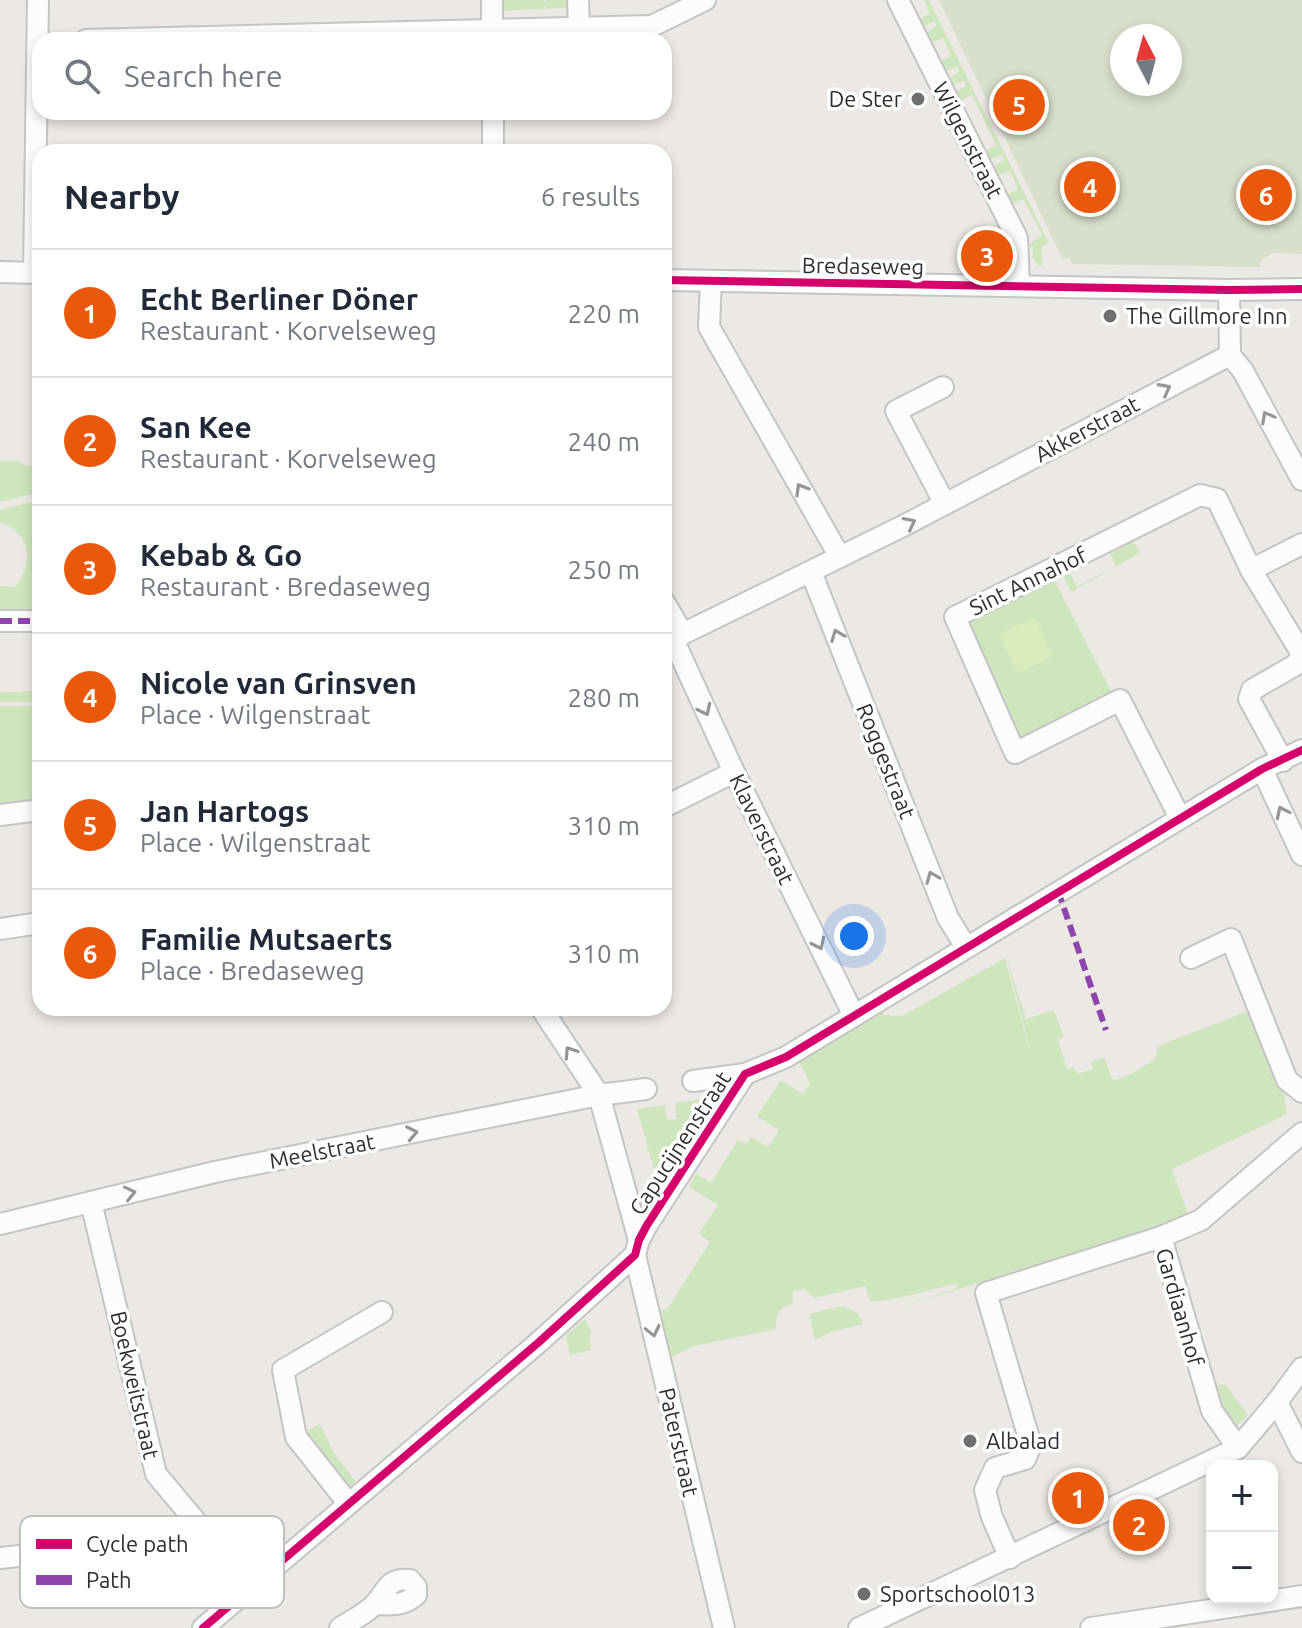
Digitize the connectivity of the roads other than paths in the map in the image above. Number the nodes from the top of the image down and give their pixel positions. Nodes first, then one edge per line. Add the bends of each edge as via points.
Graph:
1 (38, 0) edge
2 (492, 0) edge
3 (578, 0) edge
4 (705, 0) edge
5 (898, 0) edge
6 (579, 28) junction
7 (39, 32) edge
8 (492, 32) edge
9 (529, 32) edge
10 (38, 120) edge
11 (493, 120) edge
12 (38, 144) edge
13 (493, 144) edge
14 (0, 272) edge
15 (32, 273) edge
16 (672, 280) edge
17 (711, 281) junction
18 (1019, 286) junction
19 (1302, 289) edge
20 (1229, 290) junction
21 (1230, 355) junction
22 (943, 387) dead end
23 (1302, 480) edge
24 (945, 504) junction
25 (1302, 544) edge
26 (840, 557) junction
27 (1251, 570) junction
28 (811, 572) junction
29 (0, 621) edge
30 (32, 621) edge
31 (673, 639) edge
32 (1302, 750) edge
33 (1283, 761) junction
34 (1262, 769) junction
35 (734, 772) junction
36 (672, 803) edge
37 (32, 811) edge
38 (0, 815) edge
39 (1180, 818) junction
40 (1302, 855) edge
41 (32, 924) edge
42 (0, 929) edge
43 (966, 947) junction
44 (1191, 958) dead end
45 (546, 1016) edge
46 (854, 1016) junction
47 (745, 1074) junction
48 (693, 1081) dead end
49 (646, 1089) dead end
50 (1302, 1092) edge
51 (599, 1095) junction
52 (1302, 1133) edge
53 (91, 1202) junction
54 (0, 1224) edge
55 (1161, 1237) junction
56 (637, 1248) junction
57 (382, 1312) dead end
58 (1302, 1368) edge
59 (1277, 1402) junction
60 (1238, 1448) junction
61 (1302, 1452) edge
62 (348, 1503) junction
63 (191, 1516) edge
64 (20, 1556) edge
65 (284, 1557) edge
66 (0, 1558) edge
67 (1010, 1558) junction
68 (1302, 1596) edge
69 (375, 1604) dead end
70 (225, 1608) edge
71 (203, 1628) edge
72 (340, 1628) edge
73 (724, 1628) edge
74 (859, 1628) edge
75 (1091, 1628) edge

1 - 7 street
2 - 8 street
3 - 6 street
4 - 6 street via 652,26
5 - 18 street, Wilgenstraat via 1017,238
6 - 9 street
10 - 12 street
11 - 13 street
14 - 15 street
16 - 17 street, Bredaseweg
17 - 18 street, Bredaseweg
26 -> 17 street via 709,327
18 - 20 street, Bredaseweg
19 - 20 street, Bredaseweg
20 - 21 street
23 -> 21 street
24 -> 21 street, Akkerstraat
22 - 24 street via 896,411
26 -> 24 street, Akkerstraat
25 - 27 street
26 - 28 street, Akkerstraat
27 - 33 street, Sint Annahof via 1302,654 1297,664 1252,690 1249,699
27 - 39 street, Sint Annahof via 1217,499 1200,495 955,617 1015,753 1120,700
28 - 31 street, Akkerstraat
43 -> 28 street, Roggestraat via 948,918
29 - 30 street
31 -> 35 street, Klaverstraat
32 - 33 street, Capucijnenstraat
33 - 34 street, Capucijnenstraat
34 - 39 street, Capucijnenstraat
40 -> 34 street
35 - 36 street
35 -> 46 street, Klaverstraat
37 - 38 street
39 - 43 street, Capucijnenstraat
41 - 42 street
43 - 46 street, Capucijnenstraat
44 - 50 street via 1231,939 1287,1080
51 -> 45 street, Paterstraat
46 - 47 street, Capucijnenstraat via 786,1057
47 - 48 street
47 - 56 street, Capucijnenstraat
49 - 51 street, Meelstraat
53 -> 51 street, Meelstraat
51 - 56 street, Paterstraat
52 - 55 street, Gardiaanhof via 1201,1220
53 - 54 street, Meelstraat
53 - 63 street, Boekweitstraat via 156,1474
55 - 60 street, Gardiaanhof via 1212,1411
55 - 67 street via 986,1293 1031,1445 1025,1459 995,1468 985,1490
56 - 62 street, Capucijnenstraat via 539,1342
56 -> 73 street, Paterstraat
57 - 62 street via 283,1370 296,1437
58 - 59 street
59 - 60 street
59 - 61 street
60 - 67 street
62 - 65 street, Capucijnenstraat
64 - 66 street
67 - 74 street
68 - 75 street
69 - 72 street
70 - 71 street, Capucijnenstraat

